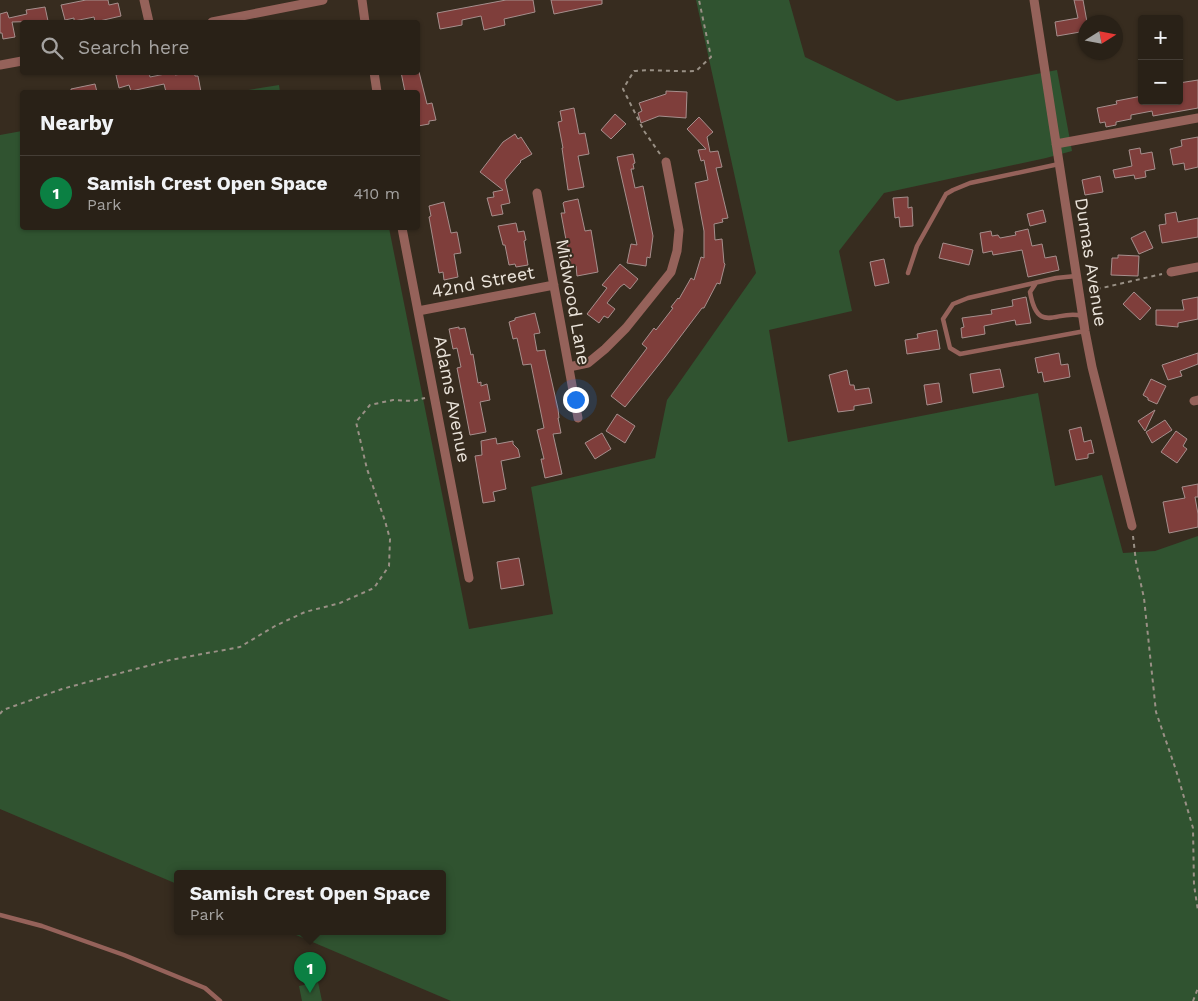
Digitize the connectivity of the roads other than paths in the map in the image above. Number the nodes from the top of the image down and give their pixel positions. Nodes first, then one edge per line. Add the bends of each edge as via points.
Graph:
1 (144, 0) edge
2 (323, 0) edge
3 (362, 0) edge
4 (1034, 0) edge
5 (149, 20) edge
6 (222, 20) edge
7 (365, 20) edge
8 (20, 61) edge
9 (0, 66) edge
10 (374, 75) edge
11 (377, 90) edge
12 (1198, 118) edge
13 (1056, 144) junction
14 (666, 162) road end
15 (1059, 164) junction
16 (537, 192) dead end
17 (402, 230) edge
18 (1198, 267) edge
19 (1171, 272) road end
20 (908, 273) dead end
21 (1076, 276) junction
22 (1036, 283) junction
23 (554, 285) junction
24 (418, 311) junction
25 (1082, 316) junction
26 (1085, 331) junction
27 (569, 367) junction
28 (578, 418) dead end
29 (1132, 526) road end
30 (470, 578) dead end
31 (0, 915) edge
32 (220, 1001) edge

1 - 5 street
2 - 6 street
3 - 7 street
4 - 13 street, Dumas Avenue
8 - 9 street
10 - 11 street
12 - 13 street
13 - 15 street, Dumas Avenue
14 - 27 street via 679,230 670,272 626,328 605,349 588,363
15 - 20 lane via 970,183 946,194 916,246
15 - 21 street, Dumas Avenue
16 - 23 street, Midwood Lane
17 - 24 street, Adams Avenue
18 - 19 street
21 - 22 lane
21 - 25 street, Dumas Avenue
22 - 25 lane via 1030,292 1037,313 1045,318 1073,313
22 - 26 lane via 953,304 943,319 950,348 960,354
23 - 24 street, 42nd Street
23 - 27 street, Midwood Lane
24 - 30 street, Adams Avenue
25 - 26 street, Dumas Avenue
26 - 29 street, Dumas Avenue
27 - 28 street, Midwood Lane
31 - 32 lane via 124,955 205,988

